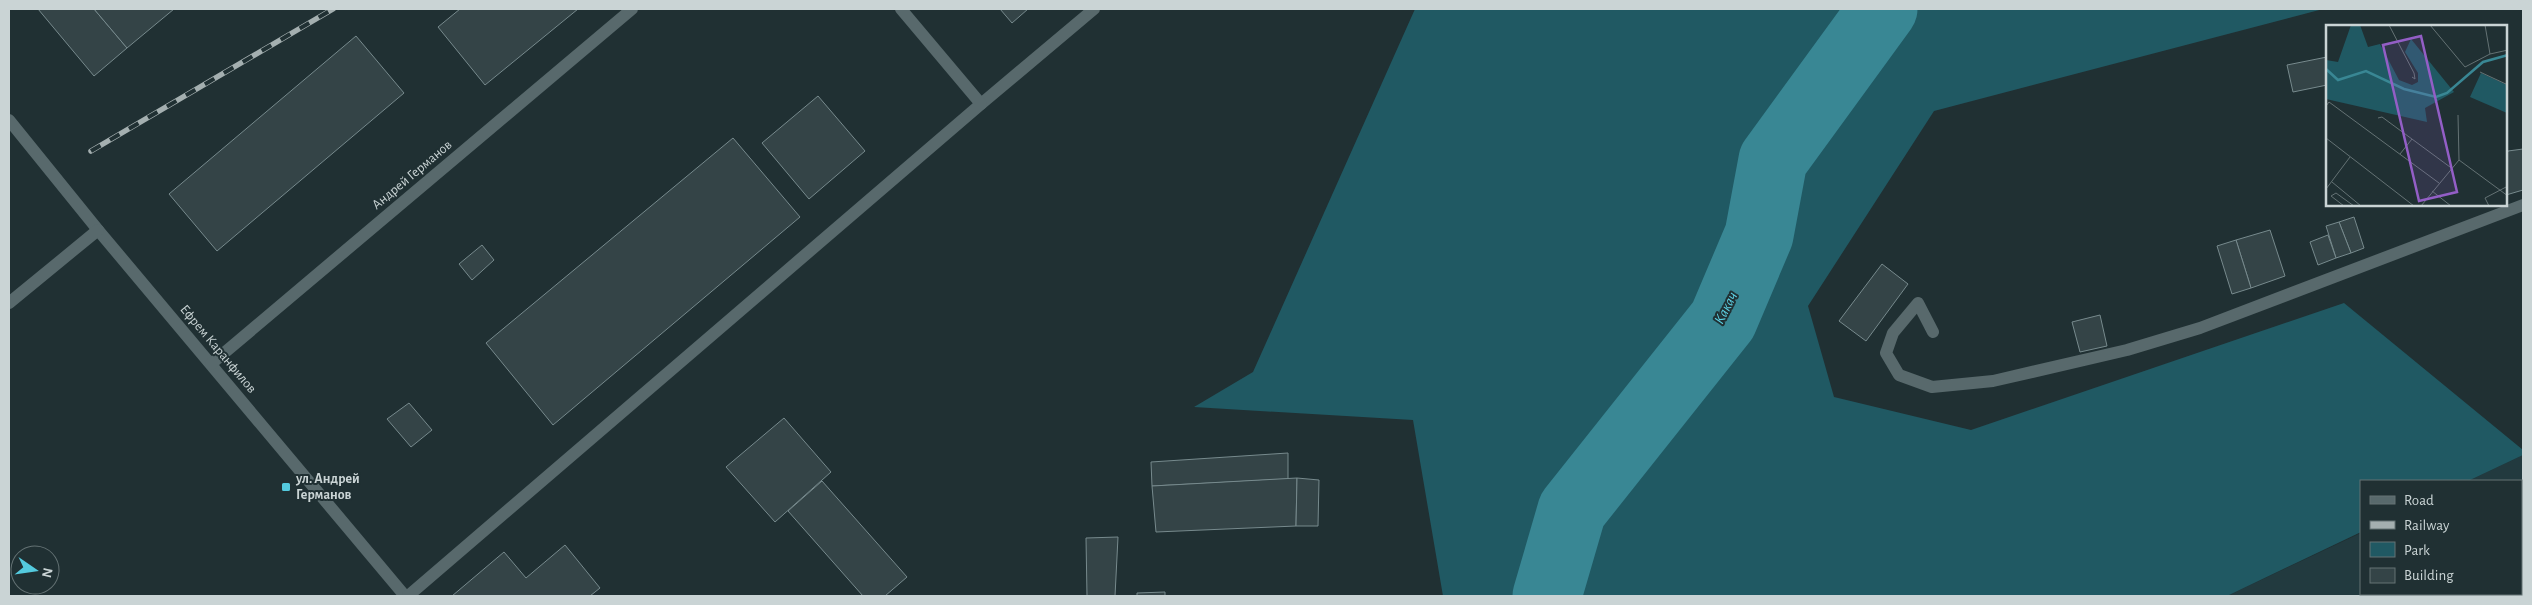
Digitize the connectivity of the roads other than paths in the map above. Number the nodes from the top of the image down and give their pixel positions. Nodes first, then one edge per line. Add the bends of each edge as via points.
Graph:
1 (632, 9) edge
2 (901, 9) edge
3 (1094, 9) edge
4 (981, 104) junction
5 (9, 120) edge
6 (2523, 205) edge
7 (98, 230) junction
8 (9, 303) edge
9 (1933, 332) dead end
10 (211, 364) junction
11 (407, 596) edge

1 - 10 street, Андрей Германов
2 - 4 street
3 - 4 street
4 - 11 street
5 - 7 street, Ефрем Каранфилов
6 - 9 street via 2200,328 2127,350 1993,381 1932,387 1899,375 1886,354 1892,333 1918,304
7 - 8 street
7 - 10 street, Ефрем Каранфилов
10 - 11 street, Ефрем Каранфилов

